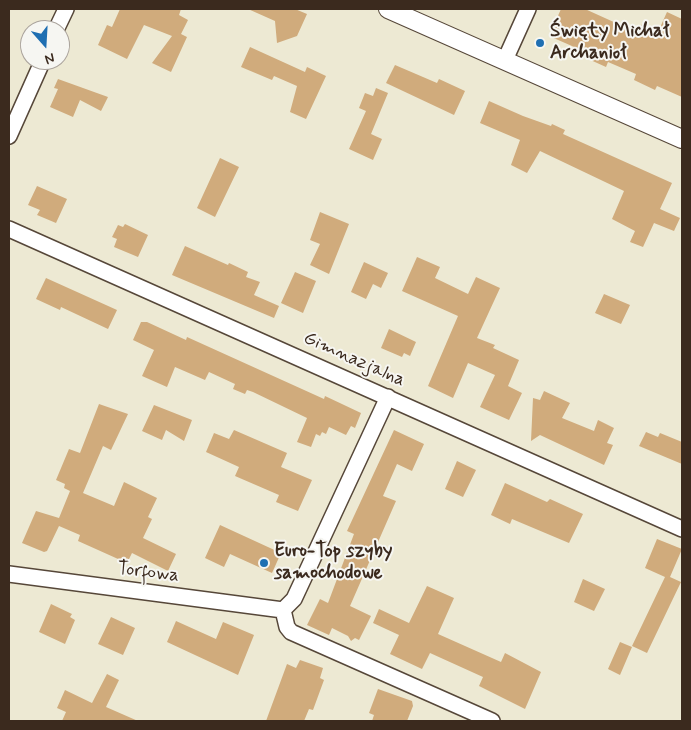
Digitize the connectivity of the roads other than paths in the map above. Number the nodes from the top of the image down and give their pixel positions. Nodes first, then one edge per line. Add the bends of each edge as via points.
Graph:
1 (388, 9) edge
2 (528, 9) edge
3 (505, 60) junction
4 (39, 70) edge
5 (9, 136) edge
6 (682, 139) edge
7 (9, 229) edge
8 (388, 397) junction
9 (682, 529) edge
10 (9, 574) edge
11 (283, 610) junction
12 (492, 721) edge

1 - 3 street
2 - 3 street
3 - 6 street
4 - 5 street
7 - 8 street, Gimnazjalna
8 - 9 street, Gimnazjalna
8 - 11 street via 294,599
10 - 11 street, Torfowa
11 - 12 street via 291,632

